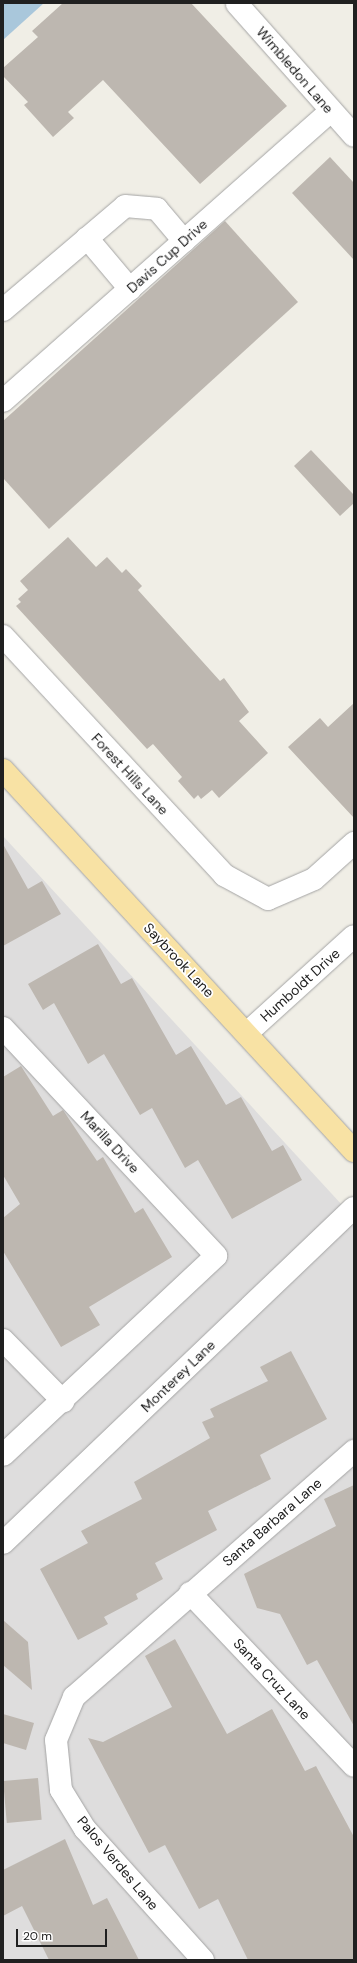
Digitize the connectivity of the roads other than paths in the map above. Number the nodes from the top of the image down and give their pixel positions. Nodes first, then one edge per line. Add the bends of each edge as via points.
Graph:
1 (237, 4) dead end
2 (331, 111) junction
3 (354, 136) edge
4 (87, 238) junction
5 (184, 241) junction
6 (130, 289) junction
7 (3, 310) edge
8 (3, 402) edge
9 (3, 636) edge
10 (3, 770) edge
11 (354, 843) edge
12 (354, 936) edge
13 (3, 1028) edge
14 (247, 1033) junction
15 (354, 1151) edge
16 (354, 1208) edge
17 (3, 1340) edge
18 (63, 1401) junction
19 (354, 1451) edge
20 (3, 1455) edge
21 (3, 1543) edge
22 (190, 1592) junction
23 (354, 1766) edge
24 (203, 1960) edge

1 - 2 street, Wimbledon Lane
2 - 3 street, Wimbledon Lane
2 - 5 street, Davis Cup Drive
4 - 5 street via 125,206 156,209
4 - 6 street
4 - 7 street
5 - 6 street, Davis Cup Drive
6 - 8 street, Davis Cup Drive
9 - 11 street, Forest Hills Lane via 224,874 268,899 314,879
10 - 14 main road, Saybrook Lane
12 - 14 street, Humboldt Drive
13 - 18 street, Marilla Drive via 216,1256
14 - 15 main road, Saybrook Lane
16 - 21 street, Monterey Lane
17 - 18 street
18 - 20 street
19 - 22 street, Santa Barbara Lane
22 - 23 street, Santa Cruz Lane
22 - 24 street, Palos Verdes Lane via 74,1697 56,1740 61,1790 85,1829

